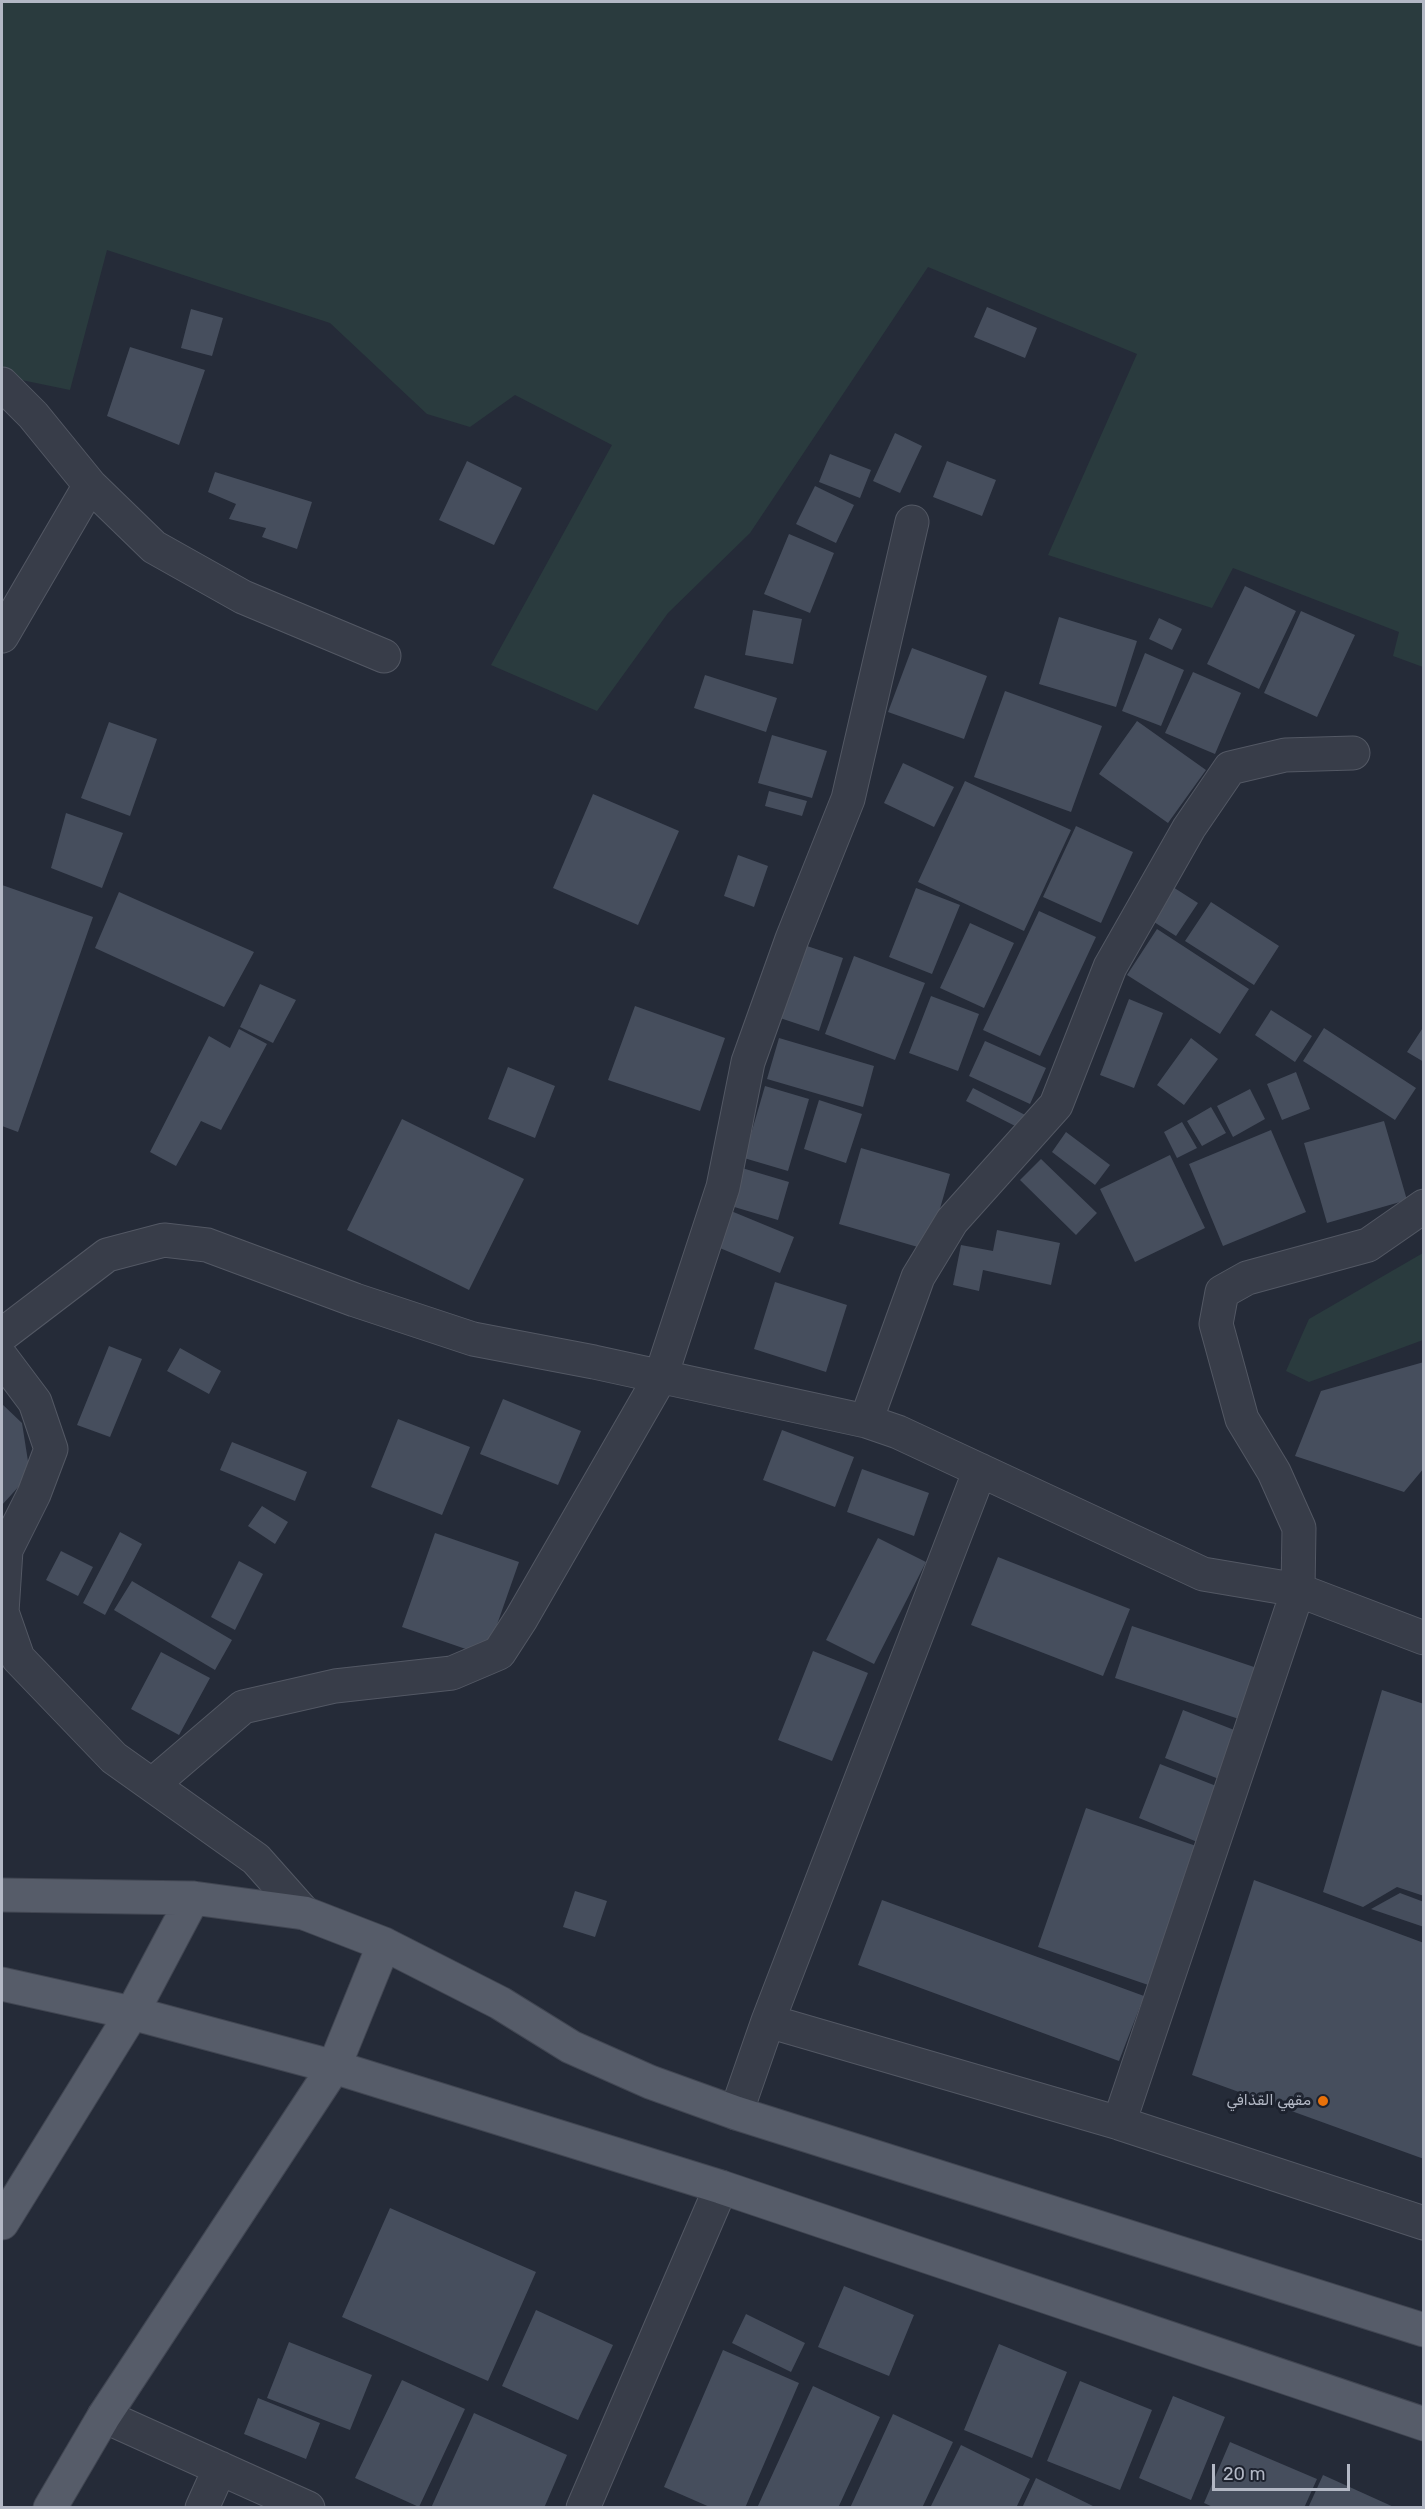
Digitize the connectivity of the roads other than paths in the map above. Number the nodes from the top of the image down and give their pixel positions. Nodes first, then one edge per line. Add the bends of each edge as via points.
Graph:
1 (2, 384) edge
2 (90, 484) junction
3 (912, 522) dead end
4 (2, 636) edge
5 (384, 656) dead end
6 (1353, 753) dead end
7 (1424, 1206) edge
8 (2, 1335) edge
9 (2, 1358) edge
10 (661, 1376) junction
11 (866, 1420) junction
12 (980, 1470) junction
13 (1299, 1590) junction
14 (1424, 1638) edge
15 (153, 1784) junction
16 (2, 1895) edge
17 (193, 1898) junction
18 (304, 1913) junction
19 (384, 1944) junction
20 (2, 1984) edge
21 (132, 2013) junction
22 (768, 2021) junction
23 (334, 2067) junction
24 (736, 2113) junction
25 (1119, 2123) junction
26 (721, 2187) junction
27 (2, 2223) edge
28 (1424, 2223) edge
29 (1423, 2327) edge
30 (104, 2416) junction
31 (1424, 2424) edge
32 (220, 2468) junction
33 (586, 2507) edge
34 (50, 2508) edge
35 (202, 2508) edge
36 (308, 2508) edge

1 - 2 street
2 - 4 street
2 - 5 street via 154,547 243,597
3 - 10 street via 848,799 748,1062 723,1187
6 - 11 street via 1285,755 1230,768 1189,828 1110,967 1056,1105 951,1221 918,1277
7 - 13 street via 1368,1245 1247,1278 1222,1292 1216,1324 1242,1419 1274,1472 1299,1528
8 - 10 street via 107,1255 164,1240 207,1245 473,1339
9 - 15 street via 35,1402 51,1449 6,1550 2,1611 18,1658 114,1758
10 - 11 street
10 - 15 street via 499,1653 452,1673 335,1686 243,1707
11 - 12 street
12 - 13 street via 1203,1574
12 - 22 street
13 - 14 street
13 - 25 street
15 - 18 street via 256,1859
16 - 17 main road
17 - 18 main road
17 - 21 main road
18 - 19 main road
19 - 23 main road
19 - 24 main road via 501,2003 571,2047 650,2082
20 - 21 main road
21 - 23 main road
21 - 27 main road
22 - 24 street
22 - 25 street
23 - 26 main road
23 - 30 main road
24 - 29 main road
25 - 28 street
26 - 31 main road
26 - 33 street
30 - 32 street
30 - 34 main road
32 - 35 street
32 - 36 street

